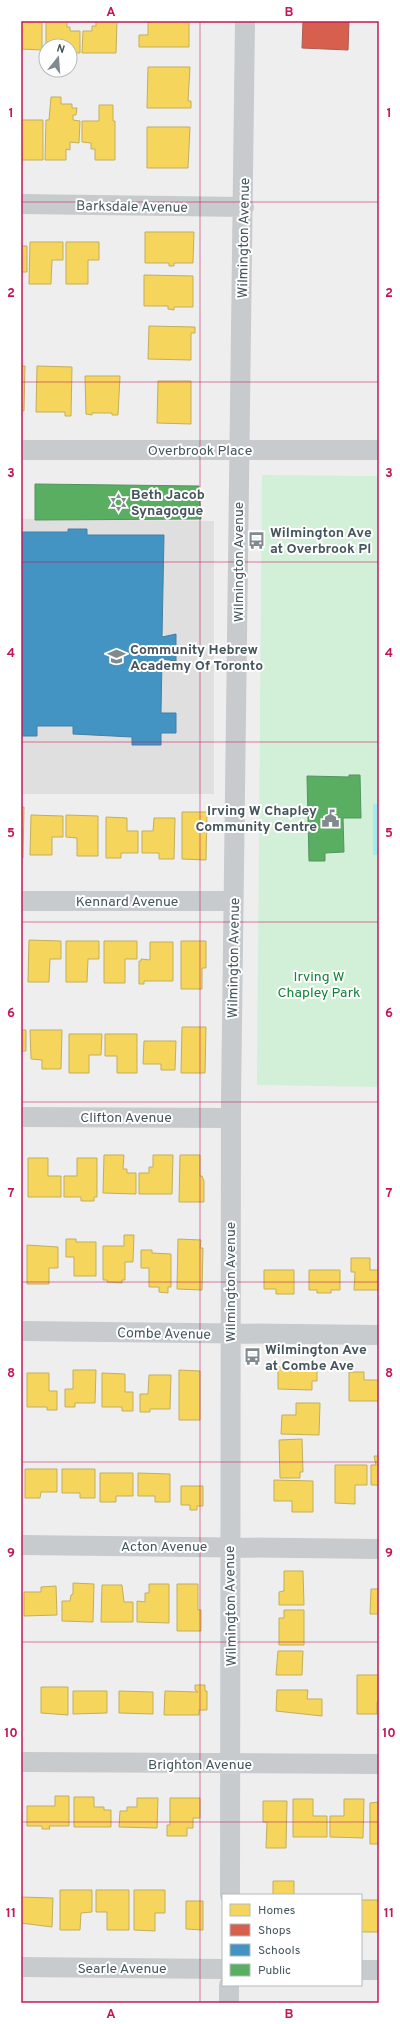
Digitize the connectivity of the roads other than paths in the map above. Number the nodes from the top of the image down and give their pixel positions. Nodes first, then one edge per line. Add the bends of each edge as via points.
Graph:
1 (245, 21) edge
2 (21, 204) edge
3 (244, 207) junction
4 (239, 449) junction
5 (21, 450) edge
6 (379, 450) edge
7 (21, 901) edge
8 (233, 901) junction
9 (21, 1117) edge
10 (231, 1118) junction
11 (21, 1331) edge
12 (230, 1335) junction
13 (379, 1335) edge
14 (21, 1545) edge
15 (230, 1547) junction
16 (379, 1549) edge
17 (21, 1762) edge
18 (379, 1764) edge
19 (232, 1765) junction
20 (230, 1894) edge
21 (21, 1967) edge
22 (222, 1969) edge
23 (362, 1970) edge
24 (379, 1970) edge
25 (230, 1986) edge
26 (229, 2003) edge

1 - 3 street, Wilmington Avenue
2 - 3 street, Barksdale Avenue
3 - 4 street, Wilmington Avenue
4 - 5 street, Overbrook Place
4 - 6 street, Overbrook Place
4 - 8 street, Wilmington Avenue
7 - 8 street, Kennard Avenue
8 - 10 street, Wilmington Avenue
9 - 10 street, Clifton Avenue
10 - 12 street, Wilmington Avenue
11 - 12 street, Combe Avenue
12 - 13 street, Combe Avenue
12 - 15 street, Wilmington Avenue
14 - 15 street, Acton Avenue
15 - 16 street, Acton Avenue
15 - 19 street, Wilmington Avenue
17 - 19 street, Brighton Avenue
18 - 19 street, Brighton Avenue
19 - 20 street, Wilmington Avenue
21 - 22 street, Searle Avenue
23 - 24 street
25 - 26 street

